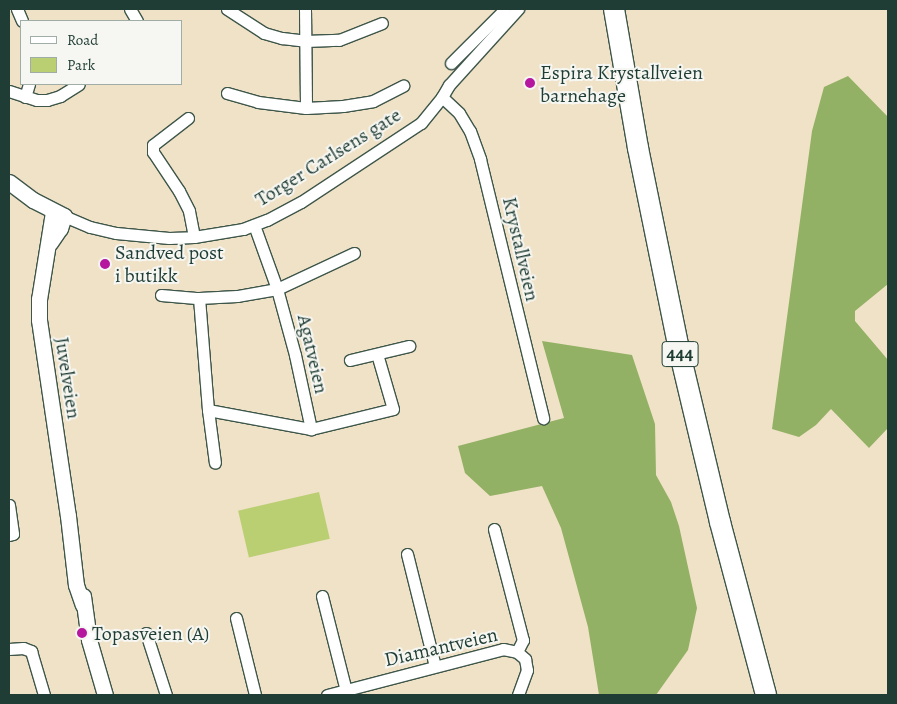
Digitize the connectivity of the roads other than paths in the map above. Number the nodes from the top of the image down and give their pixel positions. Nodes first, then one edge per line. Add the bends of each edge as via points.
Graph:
1 (130, 9) edge
2 (227, 9) edge
3 (305, 9) edge
4 (506, 9) edge
5 (518, 9) edge
6 (614, 9) edge
7 (627, 9) edge
8 (137, 20) edge
9 (382, 23) dead end
10 (305, 41) junction
11 (451, 63) dead end
12 (28, 85) edge
13 (77, 85) edge
14 (403, 86) dead end
15 (9, 91) edge
16 (227, 93) dead end
17 (25, 97) junction
18 (442, 97) junction
19 (306, 108) junction
20 (188, 118) dead end
21 (9, 182) edge
22 (59, 214) junction
23 (254, 226) junction
24 (194, 238) junction
25 (354, 252) dead end
26 (277, 288) junction
27 (161, 296) dead end
28 (199, 298) junction
29 (409, 346) dead end
30 (377, 354) junction
31 (350, 360) dead end
32 (208, 410) junction
33 (543, 418) dead end
34 (311, 428) junction
35 (215, 463) dead end
36 (9, 505) edge
37 (494, 529) dead end
38 (9, 535) edge
39 (406, 554) dead end
40 (322, 596) dead end
41 (236, 618) dead end
42 (146, 633) dead end
43 (9, 649) edge
44 (517, 652) junction
45 (435, 666) junction
46 (346, 691) junction
47 (44, 695) edge
48 (105, 695) edge
49 (166, 695) edge
50 (255, 695) edge
51 (327, 695) edge
52 (518, 695) edge
53 (766, 695) edge
54 (778, 695) edge

1 - 8 street
2 - 10 street via 264,33
3 - 10 street
4 - 11 street
5 - 18 street, Torger Carlsens gate via 449,84
6 - 53 highway, 444 via 638,148 680,354
7 - 54 highway, 444 via 678,284 709,426
9 - 10 street via 339,40
10 - 19 street
12 - 17 street
13 - 17 street via 47,100
14 - 19 street via 373,101
15 - 17 street
16 - 19 street via 258,102
18 - 23 street, Torger Carlsens gate via 421,123 301,202
18 - 33 street, Krystallveien via 459,113 480,158
20 - 24 street via 153,145 153,152 189,211
21 - 22 street, Torger Carlsens gate
22 - 24 street, Torger Carlsens gate via 90,227 142,238
22 - 48 street, Juvelveien via 48,247 39,299 39,320 76,585
23 - 24 street, Torger Carlsens gate
23 - 26 street, Agatveien
25 - 26 street
26 - 28 street via 237,296
26 - 34 street, Agatveien
27 - 28 street
28 - 32 street
29 - 30 street, Agatveien
30 - 31 street, Agatveien
30 - 34 street via 393,409
32 - 34 street
32 - 35 street
36 - 38 street via 13,534
37 - 44 street via 523,640
39 - 45 street
40 - 46 street
41 - 50 street
42 - 49 street
43 - 47 street via 23,648 31,652
44 - 45 street, Diamantveien via 503,649
44 - 52 street, Diamantveien via 524,659 527,670
45 - 46 street, Diamantveien
46 - 51 street, Diamantveien

